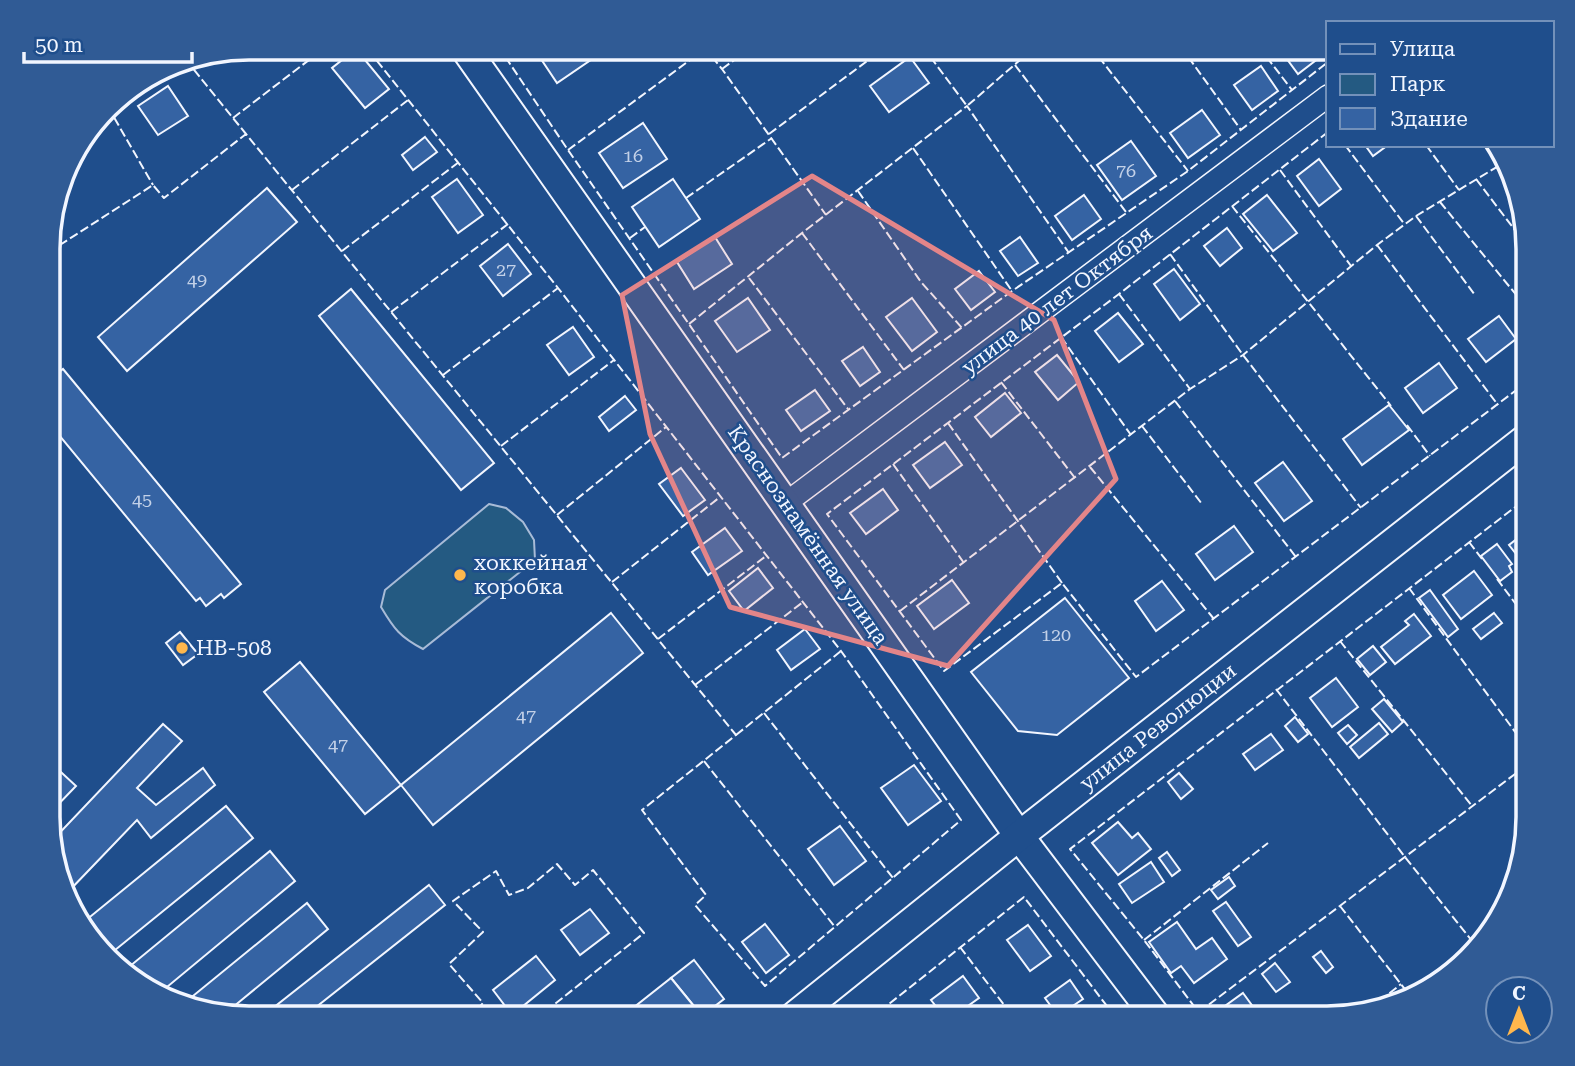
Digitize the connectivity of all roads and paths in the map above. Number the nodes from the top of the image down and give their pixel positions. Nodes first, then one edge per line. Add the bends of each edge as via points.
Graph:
1 (473, 60) edge
2 (1326, 98) edge
3 (1515, 447) edge
4 (786, 503) junction
5 (1019, 836) junction
6 (806, 1006) edge
7 (1148, 1006) edge

1 - 4 street, Краснознамённая улица
2 - 4 street, улица 40 лет Октября
3 - 5 street, улица Революции
4 - 5 street, Краснознамённая улица
5 - 6 street, улица Революции
5 - 7 street, Краснознамённая улица

